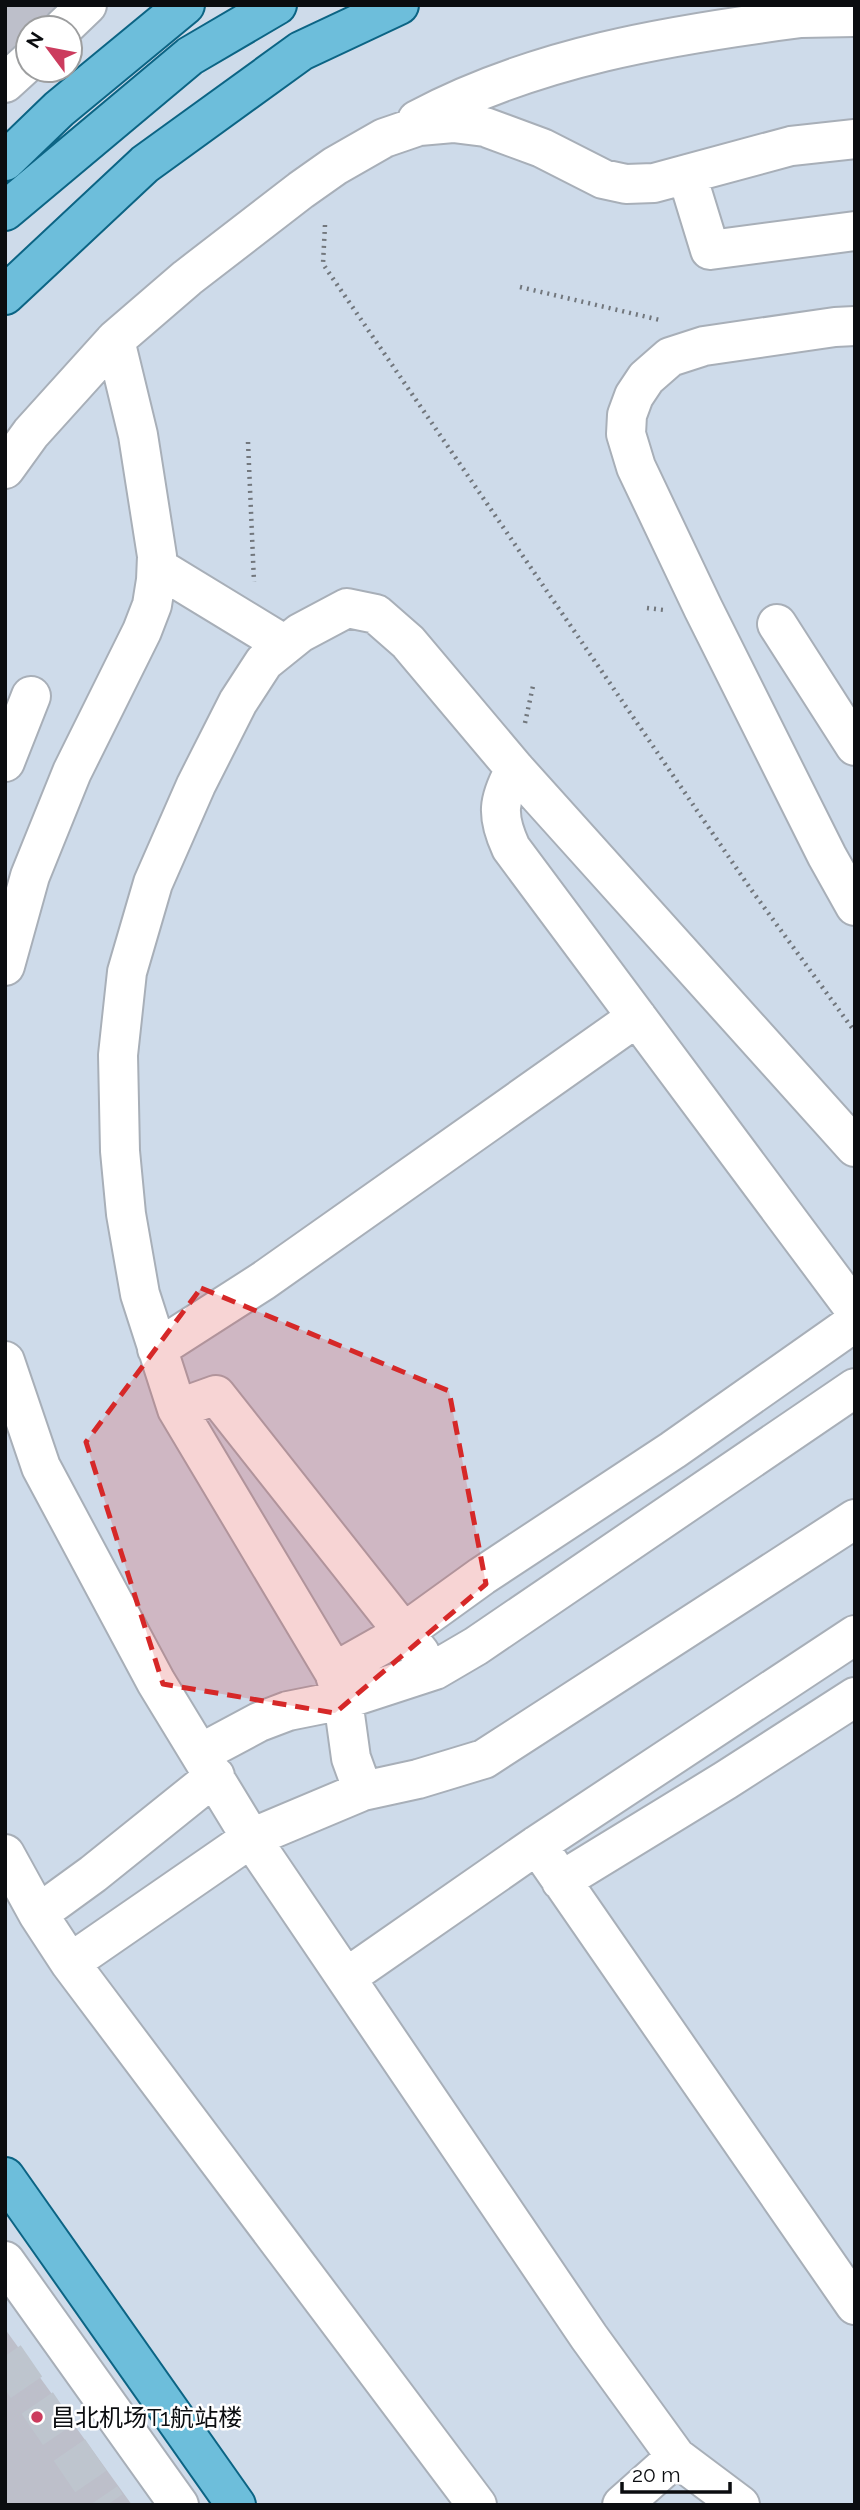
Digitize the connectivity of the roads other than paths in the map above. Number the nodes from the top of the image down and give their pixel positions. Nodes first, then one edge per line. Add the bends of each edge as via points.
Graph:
1 (184, 5) edge
2 (277, 5) edge
3 (399, 5) edge
4 (765, 5) edge
5 (855, 17) edge
6 (801, 18) junction
7 (384, 138) junction
8 (855, 139) edge
9 (5, 161) edge
10 (687, 175) junction
11 (5, 211) edge
12 (855, 231) edge
13 (5, 295) edge
14 (855, 326) edge
15 (115, 340) junction
16 (5, 468) edge
17 (157, 567) junction
18 (776, 624) dead end
19 (285, 645) junction
20 (30, 696) dead end
21 (855, 746) edge
22 (5, 762) edge
23 (515, 769) junction
24 (855, 906) edge
25 (5, 966) edge
26 (637, 1017) junction
27 (855, 1147) edge
28 (855, 1310) edge
29 (855, 1322) edge
30 (158, 1349) junction
31 (5, 1361) edge
32 (855, 1388) edge
33 (177, 1409) junction
34 (855, 1519) edge
35 (403, 1633) junction
36 (855, 1634) edge
37 (435, 1670) junction
38 (339, 1686) junction
39 (855, 1697) edge
40 (208, 1765) junction
41 (363, 1791) junction
42 (251, 1838) junction
43 (537, 1845) junction
44 (5, 1854) edge
45 (561, 1881) junction
46 (38, 1914) junction
47 (70, 1964) junction
48 (347, 1977) junction
49 (5, 2176) edge
50 (5, 2261) edge
51 (855, 2305) edge
52 (676, 2457) junction
53 (179, 2505) edge
54 (236, 2505) edge
55 (477, 2505) edge
56 (622, 2505) edge
57 (740, 2505) edge

1 - 9 main road via 59,109
2 - 11 main road via 190,56
3 - 13 main road via 301,51 145,164
4 - 6 lane
5 - 6 lane
6 - 7 lane via 631,45 547,67 504,80
7 - 10 lane via 418,127 453,123 516,137 603,179 654,183
7 - 15 lane via 268,213
8 - 10 lane via 791,146
10 - 12 lane via 710,250
14 - 24 lane via 704,346 670,357 651,372 634,396 626,434 636,467 697,596
15 - 16 lane
15 - 17 lane via 138,435
17 - 19 lane
17 - 25 lane via 152,604 142,631 67,783 30,876
18 - 21 lane
19 - 23 lane via 347,608 376,614 408,642
19 - 30 lane via 264,662 238,702 195,785 153,883 127,972 118,1055 125,1214
20 - 22 lane
23 - 26 lane via 500,807 501,827 511,848
23 - 27 lane
26 - 28 lane
26 - 30 lane via 264,1280
29 - 35 lane
30 - 33 lane
31 - 40 lane via 41,1467 156,1682
32 - 37 lane
33 - 35 lane via 216,1395
33 - 38 lane
34 - 41 lane via 484,1759
35 - 37 lane
35 - 38 lane
36 - 43 lane
37 - 38 lane
38 - 40 lane via 259,1722
38 - 41 lane via 351,1758
39 - 45 lane
40 - 42 lane
40 - 46 lane via 93,1874
41 - 42 lane
42 - 47 lane
42 - 48 lane
43 - 45 lane
43 - 48 lane
44 - 46 lane
45 - 51 lane
46 - 47 lane
47 - 55 lane
48 - 52 lane via 589,2337
49 - 54 main road
50 - 53 lane
52 - 56 lane
52 - 57 lane

